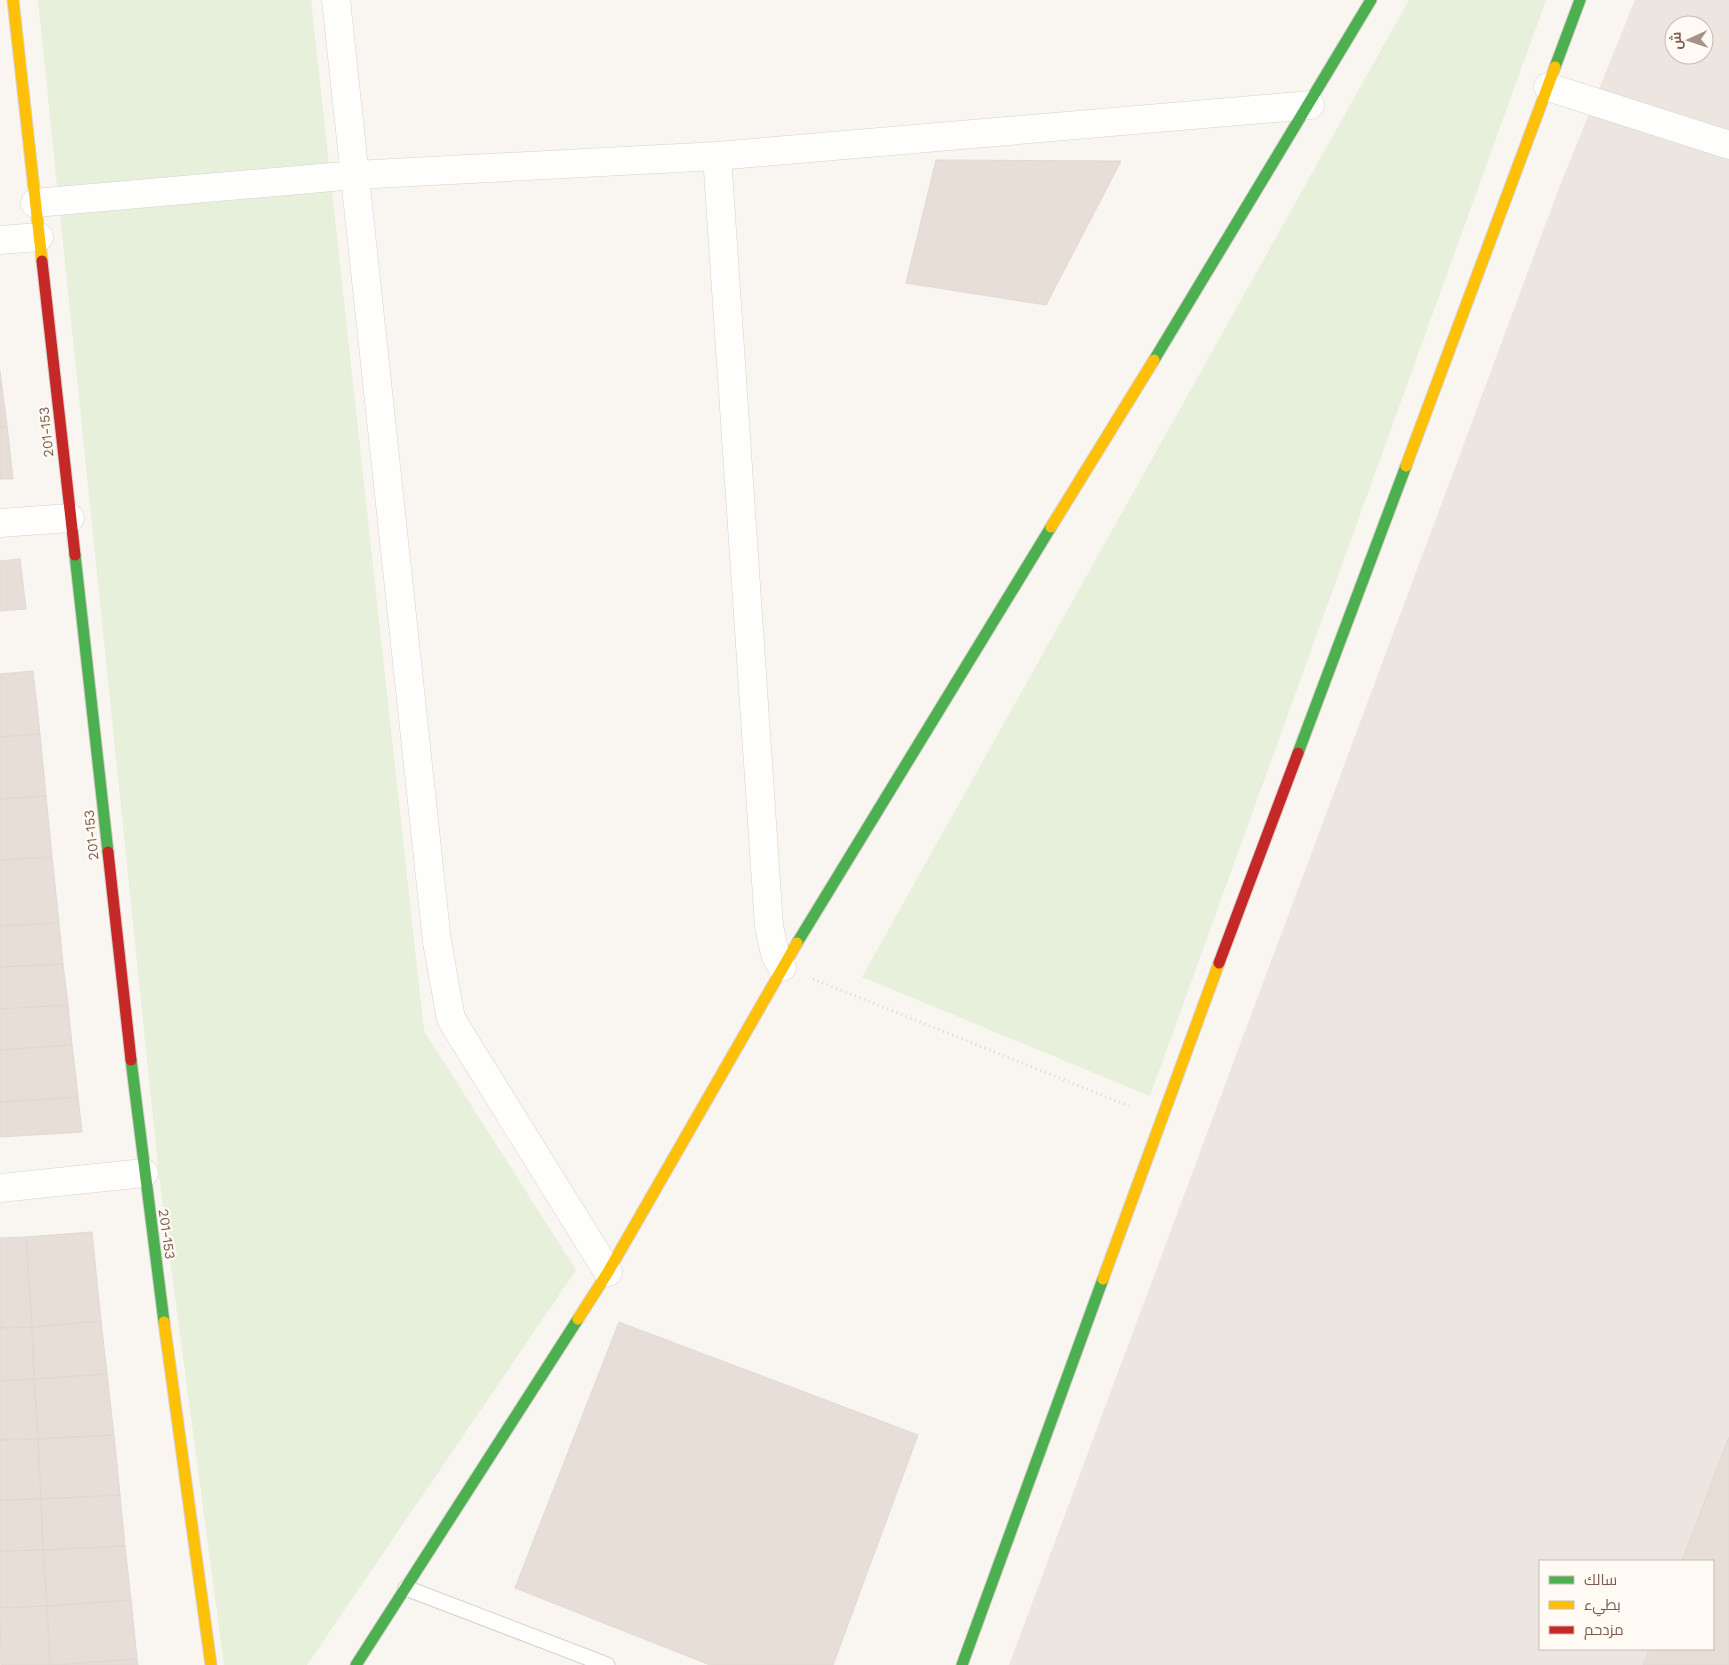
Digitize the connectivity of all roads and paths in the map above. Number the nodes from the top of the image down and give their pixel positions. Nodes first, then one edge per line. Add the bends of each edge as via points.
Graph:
1 (12, 0) edge
2 (336, 0) edge
3 (1371, 0) edge
4 (1580, 0) edge
5 (1548, 87) junction
6 (1310, 105) junction
7 (1729, 145) edge
8 (717, 156) junction
9 (355, 175) junction
10 (35, 203) junction
11 (39, 237) junction
12 (0, 240) edge
13 (70, 518) junction
14 (0, 523) edge
15 (782, 967) junction
16 (1161, 1119) junction
17 (144, 1173) junction
18 (0, 1188) edge
19 (608, 1272) junction
20 (406, 1588) junction
21 (211, 1665) edge
22 (356, 1665) edge
23 (607, 1665) edge
24 (962, 1665) edge

1 - 10 main road, 201-153
2 - 9 street
3 - 6 main road
4 - 5 main road
5 - 7 street
5 - 16 main road
6 - 8 street
6 - 15 main road
8 - 9 street
8 - 15 street via 769,926 774,954
9 - 10 street
9 - 19 street via 436,933 451,1019
10 - 11 main road, 201-153
11 - 12 street
11 - 13 main road, 201-153
13 - 14 street
13 - 17 main road, 201-153
15 - 16 path
15 - 19 main road
16 - 24 main road
17 - 18 street
17 - 21 main road, 201-153
19 - 20 main road
20 - 22 main road
20 - 23 lane

